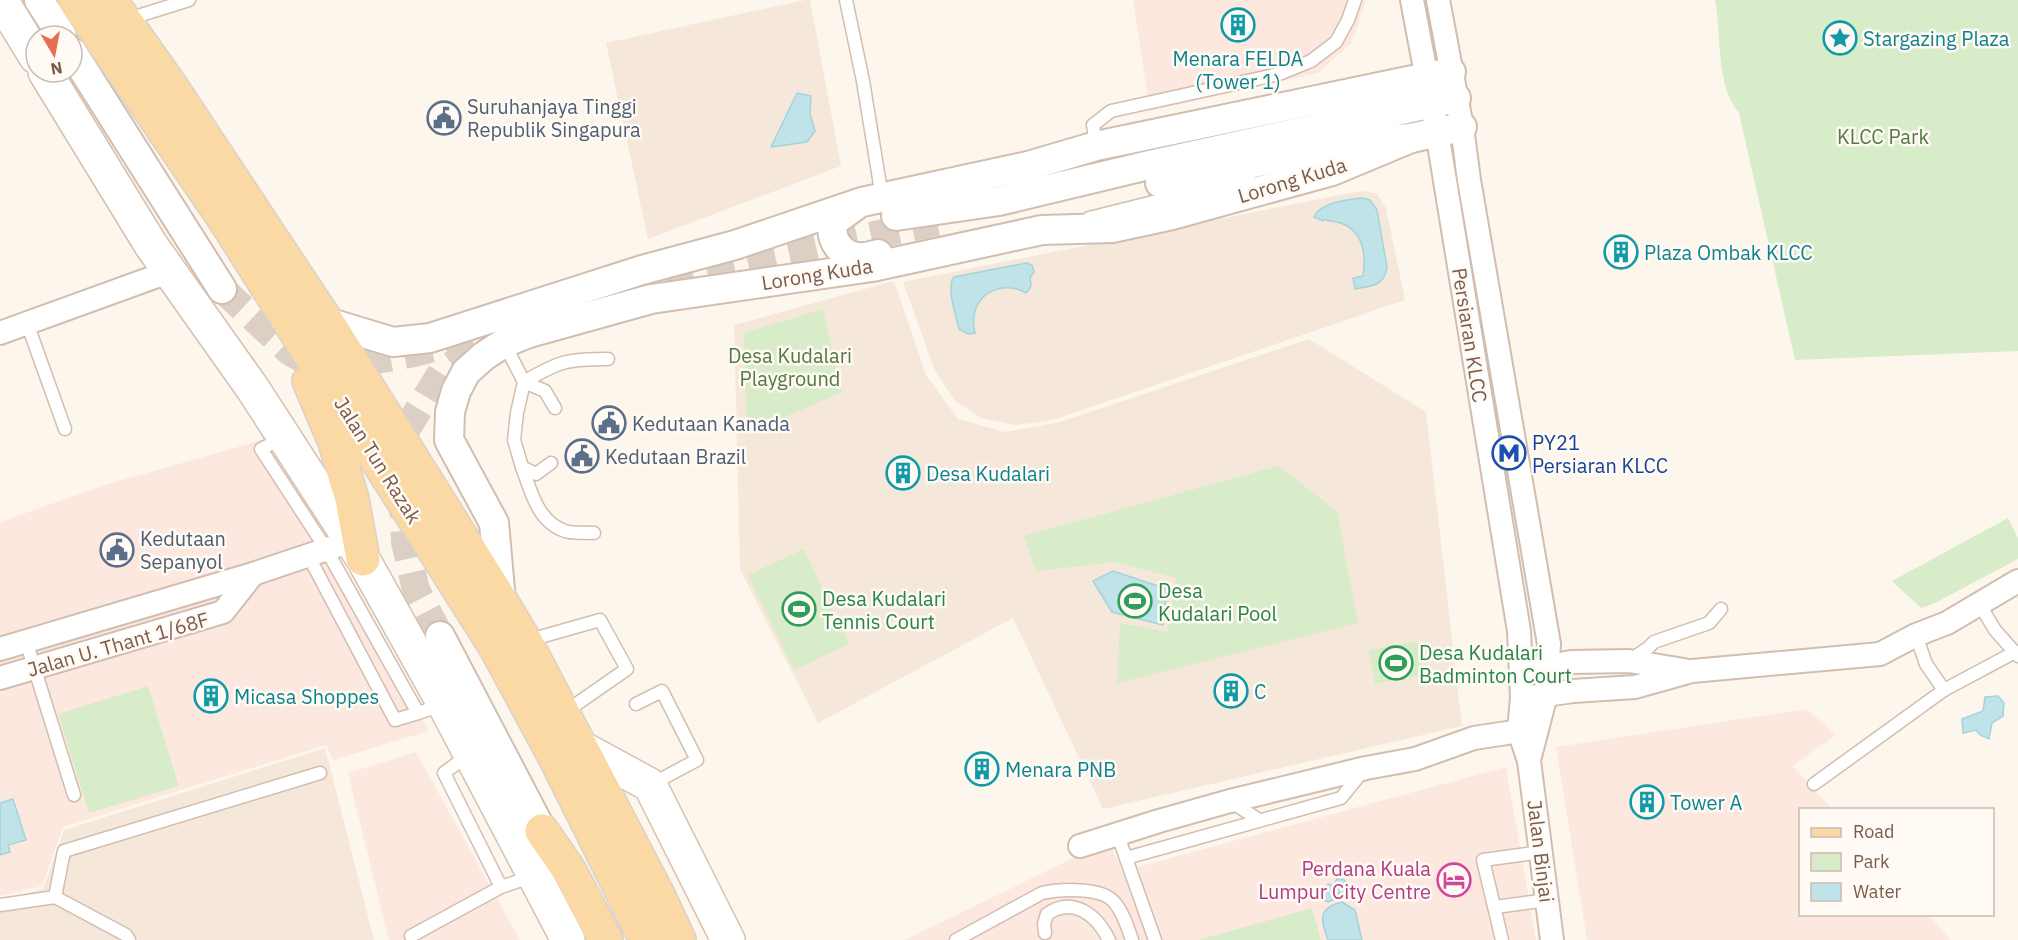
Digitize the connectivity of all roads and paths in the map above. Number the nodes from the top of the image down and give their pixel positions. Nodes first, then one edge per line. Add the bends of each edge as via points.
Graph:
1 (0, 0) edge
2 (39, 0) edge
3 (75, 0) edge
4 (189, 0) edge
5 (846, 0) edge
6 (1355, 0) edge
7 (1412, 0) edge
8 (1438, 0) edge
9 (172, 2) edge
10 (117, 10) edge
11 (54, 24) edge
12 (24, 38) edge
13 (84, 71) edge
14 (52, 84) edge
15 (1441, 88) junction
16 (1227, 131) dead end
17 (1437, 133) junction
18 (1096, 146) junction
19 (1028, 166) junction
20 (1256, 176) dead end
21 (880, 205) junction
22 (1004, 209) dead end
23 (1042, 230) junction
24 (914, 257) junction
25 (171, 271) junction
26 (222, 289) tunnel mouth
27 (274, 296) junction
28 (327, 322) junction
29 (27, 323) junction
30 (0, 333) edge
31 (504, 343) junction
32 (608, 359) dead end
33 (524, 382) junction
34 (555, 408) dead end
35 (65, 429) dead end
36 (551, 463) dead end
37 (522, 468) junction
38 (594, 533) dead end
39 (337, 551) junction
40 (253, 574) junction
41 (2018, 581) edge
42 (501, 601) junction
43 (1980, 605) junction
44 (1721, 609) dead end
45 (1916, 635) junction
46 (440, 636) tunnel mouth
47 (26, 641) junction
48 (525, 641) junction
49 (0, 649) edge
50 (2017, 654) edge
51 (1629, 661) junction
52 (1547, 666) junction
53 (34, 668) junction
54 (1522, 671) junction
55 (1692, 671) junction
56 (0, 678) edge
57 (1944, 690) junction
58 (1546, 695) junction
59 (1522, 699) junction
60 (636, 704) dead end
61 (431, 709) junction
62 (563, 713) junction
63 (1528, 730) junction
64 (580, 747) junction
65 (469, 754) junction
66 (1529, 761) joint
67 (1366, 768) junction
68 (320, 773) dead end
69 (1814, 784) dead end
70 (650, 785) junction
71 (74, 795) dead end
72 (1230, 801) junction
73 (1259, 820) junction
74 (542, 831) junction
75 (1117, 834) junction
76 (1080, 846) dead end
77 (1541, 852) junction
78 (1126, 858) junction
79 (534, 876) junction
80 (501, 887) junction
81 (55, 897) junction
82 (1547, 900) junction
83 (0, 905) edge
84 (1495, 907) junction
85 (1045, 933) dead end
86 (411, 936) dead end
87 (129, 940) edge
88 (568, 940) edge
89 (586, 940) edge
90 (606, 940) edge
91 (646, 940) edge
92 (679, 940) edge
93 (728, 940) edge
94 (956, 940) edge
95 (1109, 940) edge
96 (1132, 940) edge
97 (1155, 940) edge
98 (1502, 940) edge
99 (1552, 940) edge

1 - 12 main road
2 - 11 street
3 - 27 main road, Jalan Tun Razak
4 - 9 lane
5 - 21 lane via 863,81
6 - 18 lane via 1336,42 1311,61 1279,74 1111,111 1093,125
7 - 15 street, Persiaran KLCC
8 - 15 street, Persiaran KLCC
9 - 10 lane
10 - 28 main road, Jalan Tun Razak
13 - 26 street
14 - 25 main road
15 - 17 street, Persiaran KLCC
15 - 18 street
15 - 21 street via 999,201
16 - 19 lane
17 - 22 street, Lorong Kuda via 1336,145 1152,184 1089,189
17 - 23 street, Lorong Kuda via 1332,171 1172,215 1112,228
17 - 52 street, Persiaran KLCC via 1469,180 1549,644
17 - 54 street, Persiaran KLCC via 1519,631
18 - 19 street
19 - 21 street
20 - 23 lane
21 - 24 street via 842,214 833,222 833,239 851,256 863,258 890,252
21 - 28 street via 642,270 430,339 393,342
23 - 24 street, Lorong Kuda
24 - 31 street, Lorong Kuda via 872,267 651,299
25 - 29 street
25 - 39 main road via 284,437
27 - 39 main road via 335,442 352,499
27 - 91 main road, Jalan Tun Razak via 495,646
28 - 42 main road, Jalan Tun Razak
29 - 30 street
29 - 35 lane
31 - 33 lane
31 - 42 street, Lorong Kuda via 466,372 450,412 449,440 494,523
32 - 33 lane via 576,359 553,365
33 - 34 lane via 544,391
33 - 37 lane via 514,440
36 - 37 lane via 536,474
37 - 38 lane via 546,520 566,532
39 - 40 street, Jalan U. Thant 1/68F
39 - 61 main road
39 - 61 lane via 395,720
40 - 47 street, Jalan U. Thant 1/68F
40 - 53 street, Jalan U. Thant 1/68F via 224,612
41 - 43 street
42 - 48 main road, Jalan Tun Razak
43 - 45 street
43 - 50 lane via 1995,630
44 - 51 lane via 1709,623 1654,642
45 - 55 street via 1880,654
45 - 57 lane via 1926,664
46 - 74 street
47 - 49 street, Jalan U. Thant 1/68F
47 - 53 lane
48 - 62 main road, Jalan Tun Razak
48 - 62 lane via 600,620 627,669
50 - 57 lane
51 - 52 street
51 - 55 street
52 - 54 street
52 - 58 street, Persiaran KLCC
53 - 56 street, Jalan U. Thant 1/68F
53 - 71 lane
54 - 59 street, Persiaran KLCC
55 - 58 street via 1635,687
57 - 69 lane
58 - 59 street
58 - 63 street, Persiaran KLCC
59 - 63 street, Persiaran KLCC
60 - 70 lane via 662,692 697,760
61 - 65 main road
62 - 64 main road, Jalan Tun Razak
63 - 66 street, Persiaran KLCC
63 - 67 street via 1474,738 1415,759
64 - 70 main road
64 - 92 main road, Jalan Tun Razak
65 - 79 main road
65 - 80 lane via 444,773
66 - 77 street, Jalan Binjai
67 - 72 street
67 - 73 lane via 1341,798
68 - 81 lane via 64,851
70 - 93 main road
72 - 73 lane
72 - 75 street
73 - 78 lane
74 - 89 main road via 560,888
74 - 90 main road via 569,870
75 - 76 street
75 - 78 lane
77 - 82 street, Jalan Binjai
77 - 84 lane via 1483,860
78 - 97 lane
79 - 80 lane
79 - 88 main road
80 - 86 lane
81 - 83 lane
81 - 87 lane
82 - 84 lane
82 - 99 street, Jalan Binjai
84 - 98 lane
85 - 95 lane via 1047,914 1069,905 1095,918
94 - 96 lane via 1042,892 1057,889 1113,900

